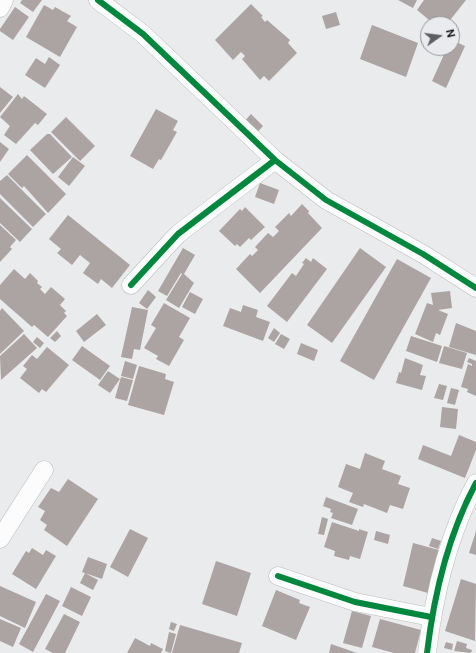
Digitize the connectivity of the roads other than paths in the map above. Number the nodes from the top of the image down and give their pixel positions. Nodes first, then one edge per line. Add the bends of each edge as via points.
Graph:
1 (4, 0) edge
2 (98, 0) edge
3 (0, 8) edge
4 (275, 160) junction
5 (131, 285) dead end
6 (476, 288) edge
7 (44, 470) dead end
8 (476, 483) edge
9 (0, 539) edge
10 (278, 576) dead end
11 (431, 617) junction
12 (427, 653) edge

1 - 3 street
2 - 4 street via 143,34
4 - 5 street via 178,234
4 - 6 street via 326,200 424,254
7 - 9 street
8 - 11 street via 451,538
10 - 11 street via 355,602
11 - 12 street

